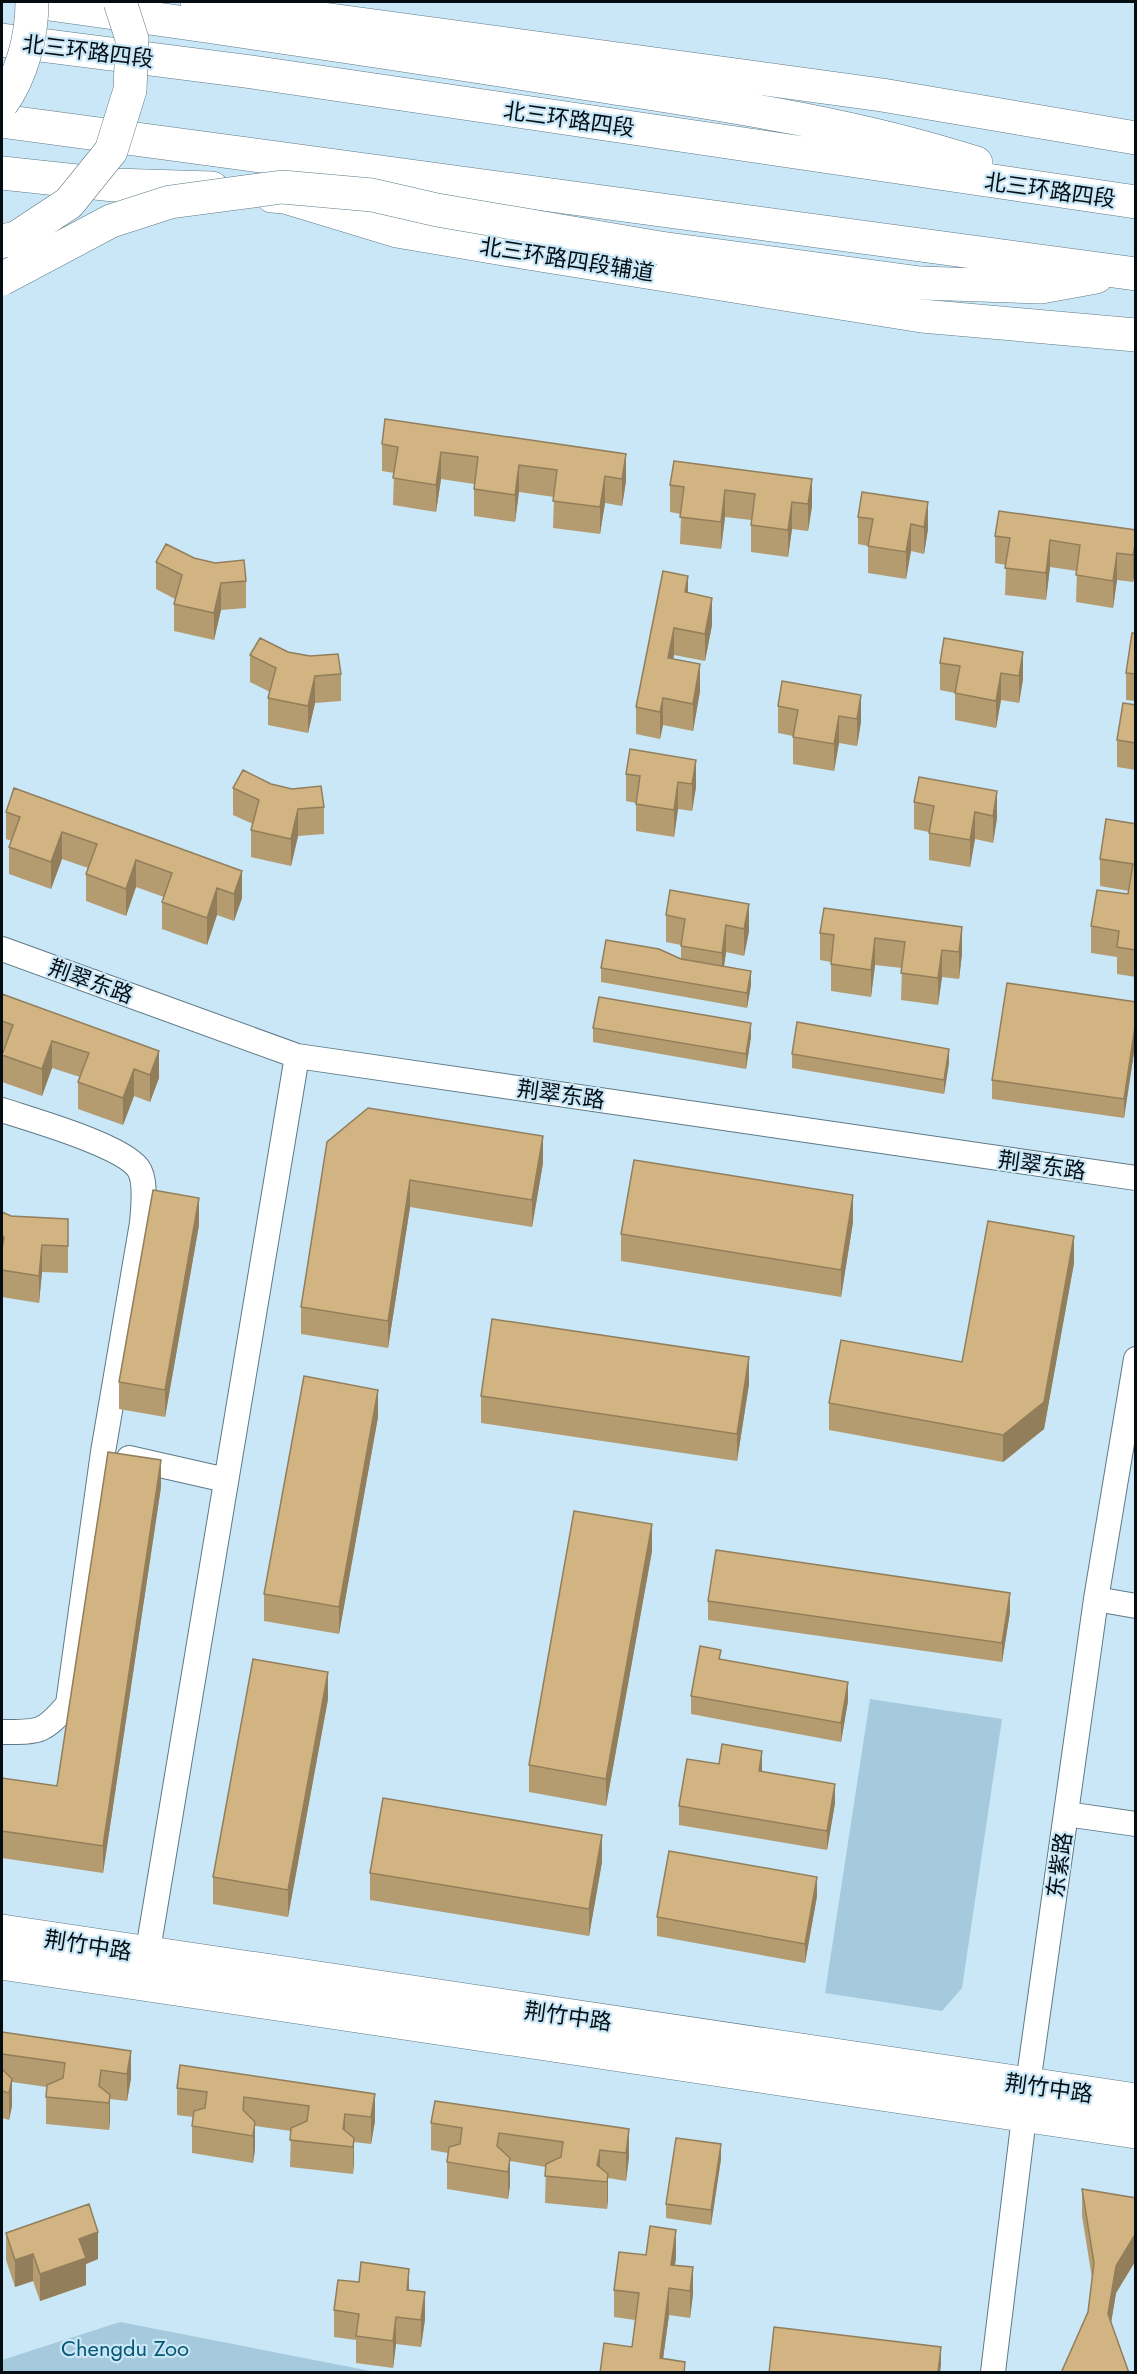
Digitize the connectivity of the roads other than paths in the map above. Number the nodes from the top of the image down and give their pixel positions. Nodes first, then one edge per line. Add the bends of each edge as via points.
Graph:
1 (33, 2) edge
2 (120, 2) edge
3 (197, 2) edge
4 (2, 40) edge
5 (2, 103) edge
6 (2, 121) edge
7 (1136, 138) edge
8 (2, 173) edge
9 (1136, 184) edge
10 (1069, 193) junction
11 (1136, 202) edge
12 (2, 241) edge
13 (1130, 273) edge
14 (2, 279) edge
15 (1136, 335) edge
16 (2, 949) edge
17 (297, 1056) junction
18 (2, 1110) edge
19 (1136, 1178) edge
20 (1136, 1359) edge
21 (103, 1452) junction
22 (1129, 1452) edge
23 (226, 1480) junction
24 (1096, 1599) junction
25 (1136, 1606) edge
26 (2, 1732) edge
27 (1066, 1814) junction
28 (1136, 1824) edge
29 (2, 1931) edge
30 (2, 1963) edge
31 (145, 1969) junction
32 (1027, 2100) junction
33 (1136, 2100) edge
34 (1136, 2132) edge
35 (993, 2373) edge

1 - 5 main road, bridge via 32,23 14,86
1 - 10 main road via 332,43 770,112 928,148
2 - 12 main road, bridge via 132,39 130,90 111,152 69,203 16,238
3 - 7 main road via 882,94
4 - 10 main road, 北三环路四段, bridge via 252,72
6 - 13 main road
8 - 15 main road, 北三环路四段辅道 via 285,197 397,231 528,253 922,316
9 - 10 main road
10 - 11 main road, 北三环路四段
13 - 14 main road, bridge via 1041,287 920,283 660,248 372,195 282,187 170,202 121,218
16 - 17 street, 荆翠东路
17 - 19 street, 荆翠东路
17 - 23 street
18 - 21 street via 115,1150 139,1169 144,1192 142,1223
20 - 22 street, 东紫路
21 - 23 street
21 - 26 street via 68,1704 53,1722 35,1732
22 - 24 street, 东紫路
23 - 31 street
24 - 25 street
24 - 27 street, 东紫路
27 - 28 street
27 - 32 street, 东紫路
29 - 31 main road, 荆竹中路
30 - 31 main road, 荆竹中路
31 - 32 main road, 荆竹中路
32 - 33 main road, 荆竹中路
32 - 34 main road, 荆竹中路
32 - 35 street, 东紫路

